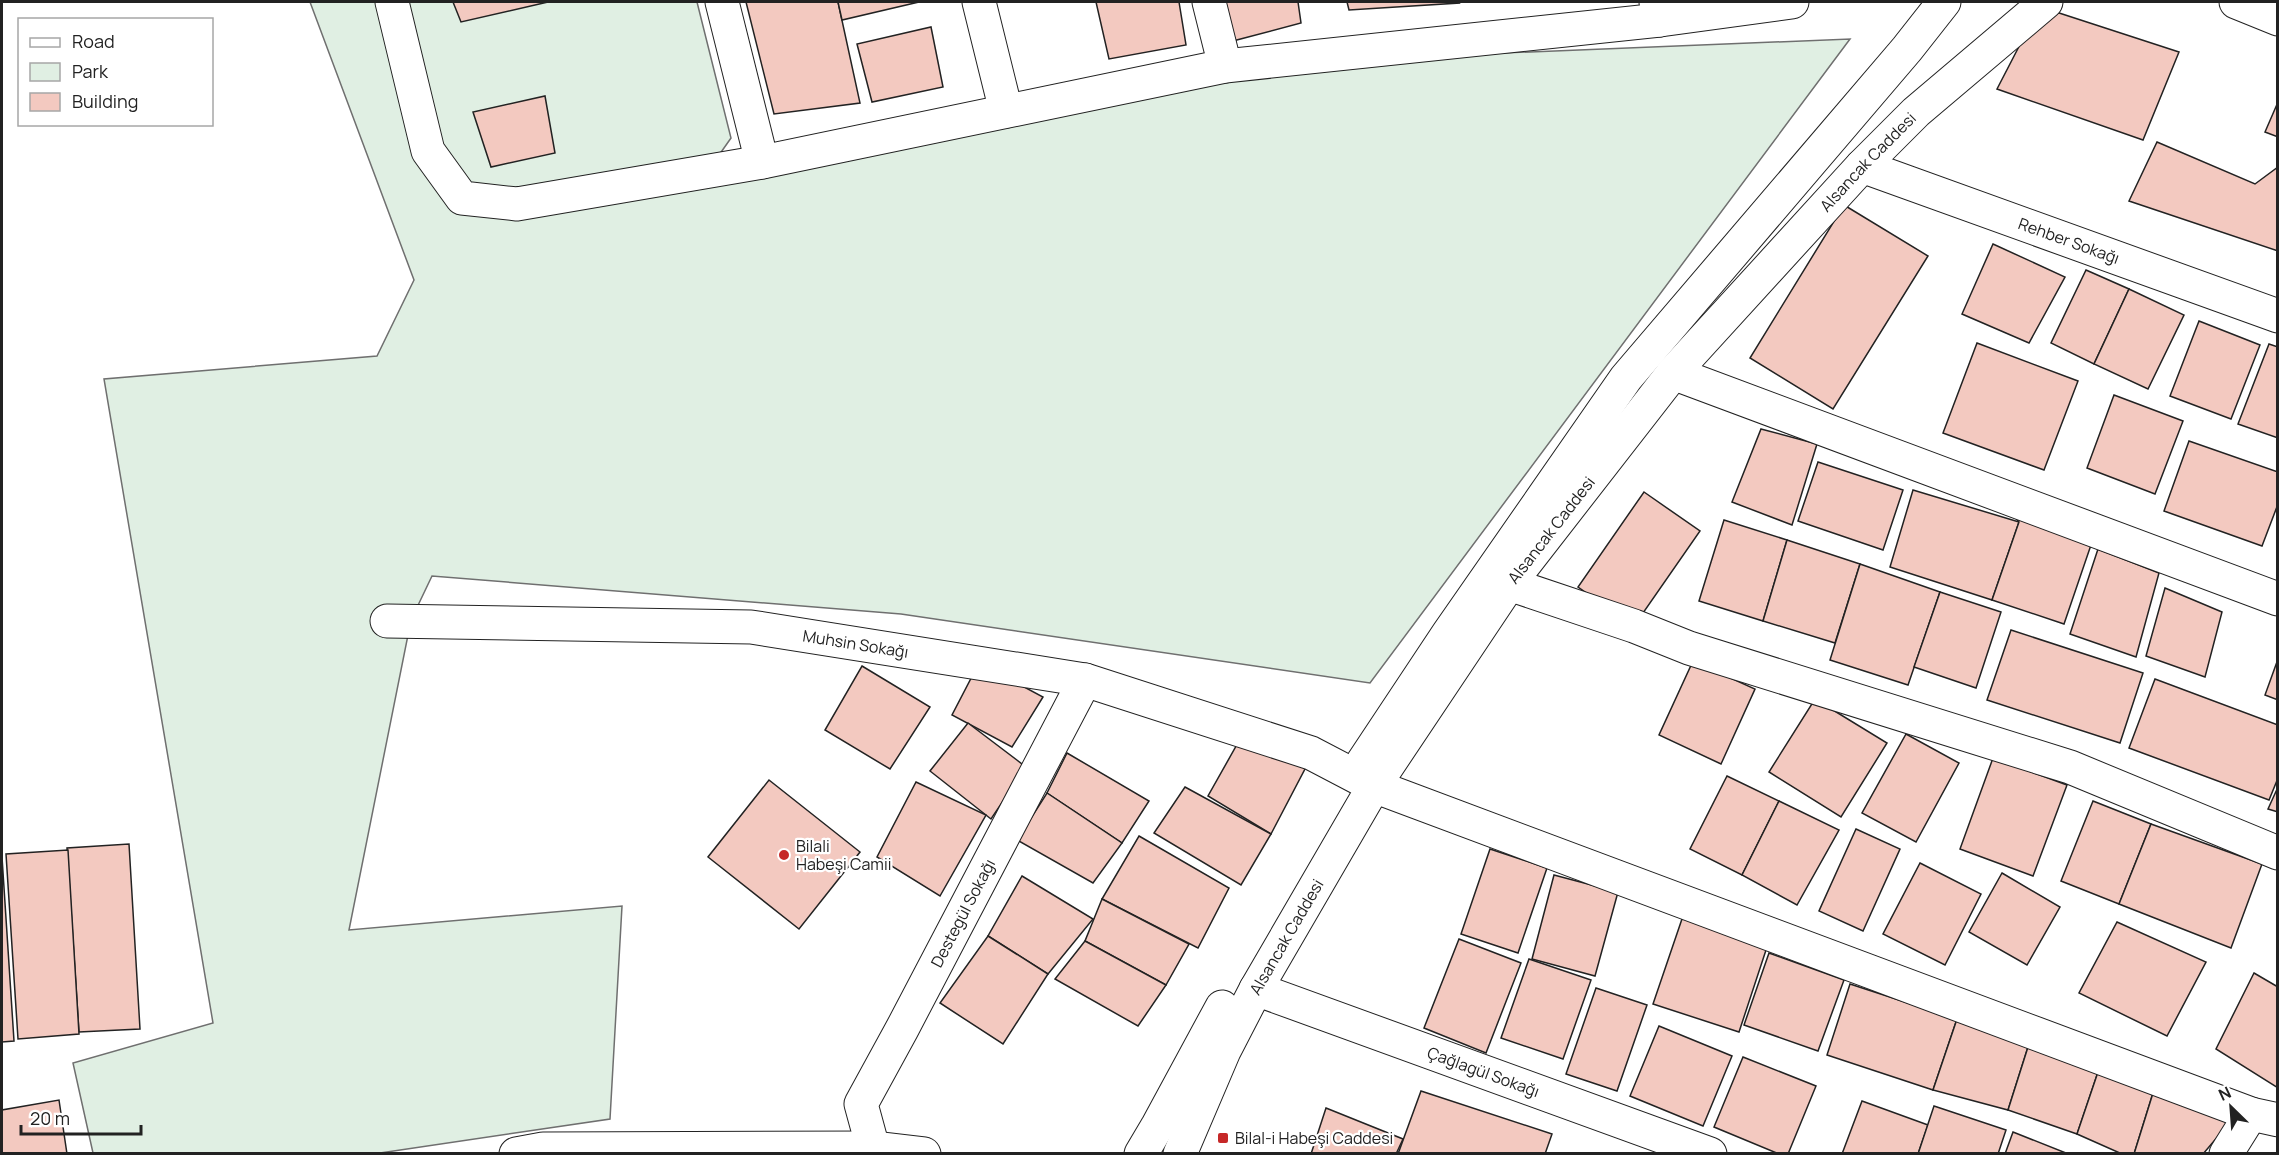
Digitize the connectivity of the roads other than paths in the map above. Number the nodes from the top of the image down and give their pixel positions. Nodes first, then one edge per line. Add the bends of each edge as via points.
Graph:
1 (392, 2) edge
2 (722, 2) edge
3 (979, 2) edge
4 (1209, 2) edge
5 (1792, 2) edge
6 (1944, 2) edge
7 (2046, 2) edge
8 (2236, 2) edge
9 (1658, 11) edge
10 (2277, 19) edge
11 (1225, 66) junction
12 (1006, 111) junction
13 (762, 162) junction
14 (1862, 166) junction
15 (2277, 316) edge
16 (1673, 373) junction
17 (1509, 584) junction
18 (2277, 599) edge
19 (387, 621) dead end
20 (1085, 680) junction
21 (1364, 780) junction
22 (2277, 854) edge
23 (1256, 989) junction
24 (2264, 1117) edge
25 (873, 1148) junction
26 (516, 1154) edge
27 (924, 1154) edge
28 (1141, 1154) edge
29 (1180, 1154) edge
30 (1710, 1154) edge
31 (2226, 1154) edge

1 - 13 street via 428,151 462,198 517,204
2 - 13 street
3 - 12 street
4 - 11 street
5 - 9 street
6 - 21 street, Alsancak Caddesi via 1626,378 1448,634
7 - 14 street, Alsancak Caddesi via 1916,112
8 - 10 street
9 - 11 street
11 - 12 street
12 - 13 street
14 - 15 street, Rehber Sokağı
14 - 16 street, Alsancak Caddesi
16 - 17 street, Alsancak Caddesi
16 - 18 street
17 - 21 street, Alsancak Caddesi
17 - 22 street via 1689,648 2070,767
19 - 20 street, Muhsin Sokağı via 751,627
20 - 21 street, Muhsin Sokağı via 1311,753
20 - 25 street, Destegül Sokağı via 861,1104
21 - 23 street, Alsancak Caddesi
21 - 24 street, Muhsin Sokağı
21 - 28 street, Alsancak Caddesi via 1235,983
23 - 29 street, Alsancak Caddesi via 1224,1051
23 - 30 street, Çağlagül Sokağı
24 - 31 street
25 - 26 street via 543,1149
25 - 27 street

